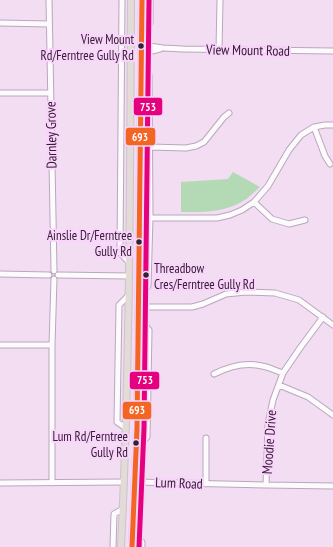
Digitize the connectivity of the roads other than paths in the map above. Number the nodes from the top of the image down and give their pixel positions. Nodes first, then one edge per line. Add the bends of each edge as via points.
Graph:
1 (49, 0) edge
2 (122, 0) edge
3 (131, 0) edge
4 (142, 0) edge
5 (150, 0) edge
6 (220, 0) edge
7 (122, 10) junction
8 (131, 10) junction
9 (0, 23) edge
10 (49, 24) junction
11 (142, 28) junction
12 (142, 45) junction
13 (163, 48) junction
14 (131, 49) junction
15 (219, 50) junction
16 (333, 51) edge
17 (142, 58) junction
18 (142, 69) junction
19 (0, 93) edge
20 (50, 93) junction
21 (229, 113) dead end
22 (333, 125) edge
23 (314, 127) junction
24 (150, 147) junction
25 (330, 164) dead end
26 (254, 202) junction
27 (150, 218) junction
28 (305, 220) dead end
29 (129, 262) junction
30 (54, 270) junction
31 (0, 274) edge
32 (49, 275) junction
33 (58, 275) junction
34 (129, 276) junction
35 (140, 276) junction
36 (54, 279) junction
37 (129, 295) junction
38 (139, 295) junction
39 (139, 307) junction
40 (323, 317) junction
41 (139, 318) junction
42 (333, 324) edge
43 (0, 345) edge
44 (52, 346) junction
45 (283, 373) junction
46 (214, 374) dead end
47 (279, 385) junction
48 (333, 415) edge
49 (126, 428) junction
50 (137, 428) junction
51 (206, 438) dead end
52 (136, 448) junction
53 (52, 482) junction
54 (124, 482) junction
55 (135, 482) junction
56 (0, 483) edge
57 (206, 484) junction
58 (266, 486) junction
59 (333, 486) edge
60 (123, 509) junction
61 (122, 538) junction
62 (132, 538) junction
63 (113, 547) edge
64 (121, 547) edge
65 (132, 547) edge
66 (142, 547) edge

1 - 10 street, Darnley Grove
2 - 7 street
3 - 8 main road
4 - 11 main road
5 - 11 street via 150,23
6 - 15 street
7 - 8 street
7 - 29 street via 120,253
8 - 14 main road
9 - 10 street
10 - 20 street, Darnley Grove
11 - 12 main road
12 - 13 street, View Mount Road
12 - 14 main road
12 - 17 main road
13 - 15 street, View Mount Road
13 - 17 street, View Mount Road via 148,52
14 - 29 main road
15 - 16 street, View Mount Road
17 - 18 main road
18 - 24 street via 149,75
18 - 35 main road
19 - 20 street
20 - 30 street, Darnley Grove
21 - 24 street via 204,142 196,146
22 - 23 street
23 - 25 street
23 - 26 street via 301,135 288,150 268,186
24 - 27 street
26 - 27 street via 242,210 217,218
26 - 28 street via 272,219 289,224
27 - 38 street via 148,286
29 - 34 main road
30 - 32 street
30 - 33 street
31 - 32 street
32 - 36 street
33 - 34 street
33 - 36 street
34 - 35 main road
34 - 37 main road
35 - 38 main road
36 - 44 street
37 - 49 main road
37 - 49 street via 119,305 117,422
38 - 39 main road
39 - 40 street via 192,307 226,294 275,293 299,300
39 - 41 main road
40 - 42 street
40 - 45 street, Moodie Drive
41 - 50 main road
41 - 52 street via 149,330 147,437
43 - 44 street
44 - 53 street
45 - 46 street via 253,364 224,369
45 - 47 street, Moodie Drive
47 - 48 street via 308,397
47 - 58 street, Moodie Drive via 268,424
49 - 50 main road
49 - 54 main road
50 - 52 main road
51 - 57 street
52 - 55 main road
53 - 54 street, Lum Road
53 - 56 street, Lum Road
54 - 55 main road, Lum Road
54 - 60 main road
55 - 57 street, Lum Road
55 - 62 main road
57 - 58 street, Lum Road
58 - 59 street, Lum Road
60 - 61 main road
60 - 63 street via 114,514
61 - 62 main road
61 - 64 main road
62 - 65 main road
62 - 66 street via 142,542

